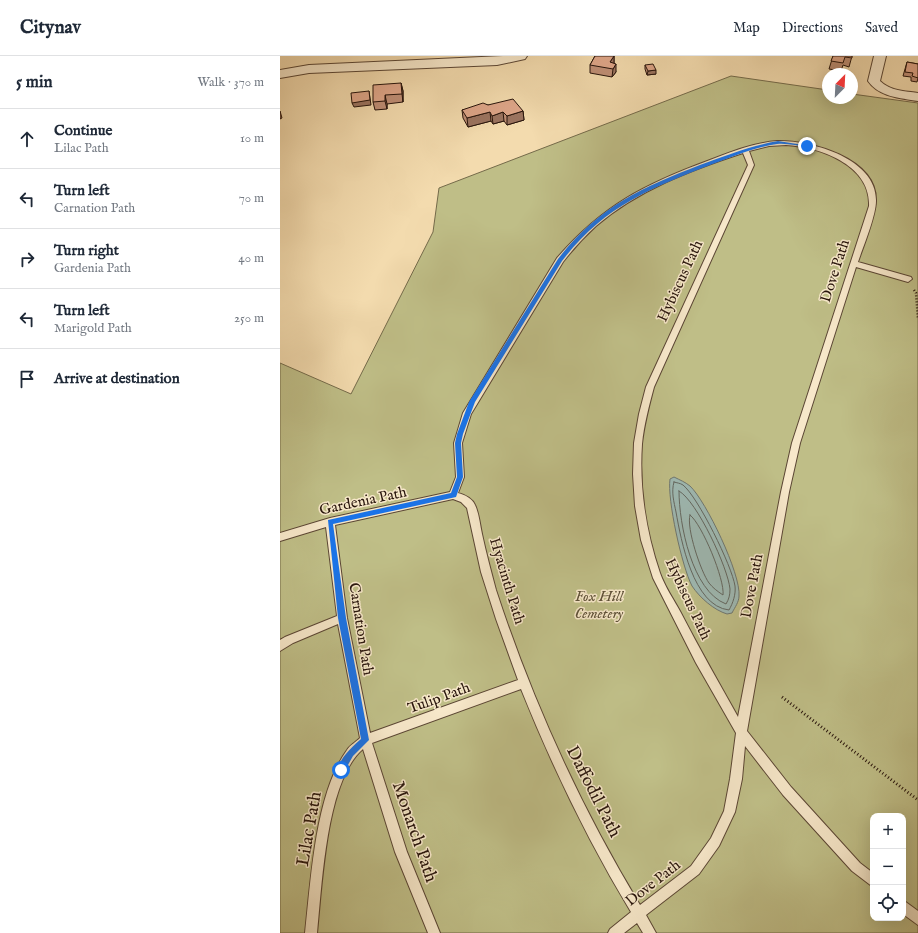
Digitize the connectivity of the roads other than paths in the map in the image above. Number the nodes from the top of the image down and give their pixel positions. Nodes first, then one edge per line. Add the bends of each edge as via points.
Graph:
1 (521, 56) edge
2 (880, 56) edge
3 (280, 74) edge
4 (918, 97) edge
5 (745, 150) junction
6 (854, 264) junction
7 (908, 279) road end
8 (454, 496) junction
9 (330, 522) junction
10 (280, 537) edge
11 (342, 618) junction
12 (280, 646) edge
13 (524, 683) junction
14 (741, 732) junction
15 (366, 740) junction
16 (870, 879) edge
17 (906, 909) edge
18 (638, 914) junction
19 (918, 919) edge
20 (311, 933) edge
21 (434, 933) edge
22 (614, 933) edge
23 (650, 933) edge

1 - 3 street via 497,61 309,69
2 - 4 street via 874,81 878,87
5 - 6 lane, Dove Path via 766,144 807,146 828,152 851,164 864,176 871,188 872,206
5 - 8 lane via 690,170 636,194 601,217 572,244 467,413 458,443 460,477
5 - 14 lane, Hybiscus Path via 752,165 650,387 638,443 637,474 646,540 656,575
6 - 7 lane
6 - 14 lane, Dove Path via 796,443
8 - 9 lane, Gardenia Path
8 - 13 lane, Hyacinth Path via 464,499 471,506 486,571
9 - 10 lane, Gardenia Path
9 - 11 lane, Carnation Path
11 - 12 lane
11 - 15 lane, Carnation Path
13 - 15 lane, Tulip Path
13 - 18 lane, Daffodil Path via 560,767
14 - 16 lane, Hybiscus Path via 787,792 856,867
14 - 18 lane, Dove Path via 729,812 715,842 695,870
15 - 20 lane, Lilac Path via 350,754 330,800
15 - 21 lane, Monarch Path via 401,852
17 - 19 lane
18 - 22 lane, Dove Path
18 - 23 lane, Daffodil Path

